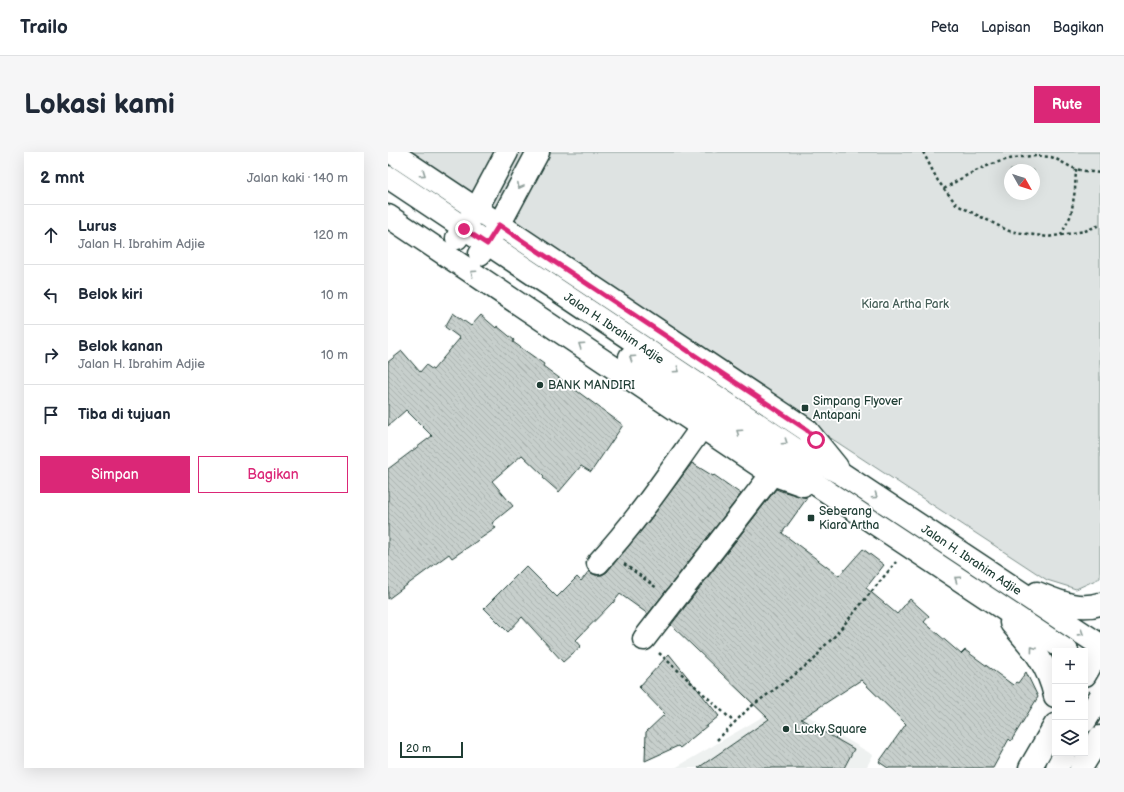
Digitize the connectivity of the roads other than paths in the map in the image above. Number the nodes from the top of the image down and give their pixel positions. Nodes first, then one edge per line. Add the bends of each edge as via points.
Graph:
1 (391, 152) edge
2 (507, 152) edge
3 (538, 152) edge
4 (388, 178) edge
5 (388, 192) edge
6 (476, 210) junction
7 (388, 216) edge
8 (499, 225) junction
9 (461, 234) junction
10 (484, 249) junction
11 (702, 427) junction
12 (772, 474) junction
13 (842, 474) junction
14 (829, 493) junction
15 (603, 557) road end
16 (1002, 581) junction
17 (990, 600) junction
18 (1100, 604) edge
19 (644, 639) road end
20 (1100, 645) edge
21 (1062, 648) edge
22 (1053, 684) edge
23 (1100, 697) edge
24 (1088, 715) edge
25 (1086, 720) edge
26 (1052, 730) edge
27 (1099, 744) edge
28 (1064, 756) edge
29 (1030, 768) edge
30 (1057, 768) edge
31 (1081, 768) edge
32 (1084, 768) edge

1 -> 6 main road, Jalan H. Ibrahim Adjie
2 - 6 main road
3 -> 8 main road
4 - 9 main road, Jalan H. Ibrahim Adjie
5 - 9 main road, Jalan H. Ibrahim Adjie
6 - 8 main road, Jalan H. Ibrahim Adjie
6 - 9 main road
11 -> 7 main road, Jalan H. Ibrahim Adjie
8 - 10 main road
8 - 13 main road, Jalan H. Ibrahim Adjie via 807,430
9 - 10 main road, Jalan H. Ibrahim Adjie
10 -> 13 main road, Jalan H. Ibrahim Adjie via 795,449
14 -> 10 main road, Jalan H. Ibrahim Adjie
11 - 12 main road, Jalan H. Ibrahim Adjie
11 - 15 main road
12 - 14 main road, Jalan H. Ibrahim Adjie
12 - 19 main road
13 -> 16 main road, Jalan H. Ibrahim Adjie
17 -> 14 main road, Jalan H. Ibrahim Adjie
16 - 18 main road via 1068,605 1082,607
16 -> 20 main road, Jalan H. Ibrahim Adjie
17 - 21 main road, Jalan H. Ibrahim Adjie
22 -> 17 main road via 1043,663 1028,642
23 - 25 main road, bridge
24 - 27 main road via 1094,720
26 - 29 main road
27 - 31 main road
27 - 32 main road
28 - 30 main road

